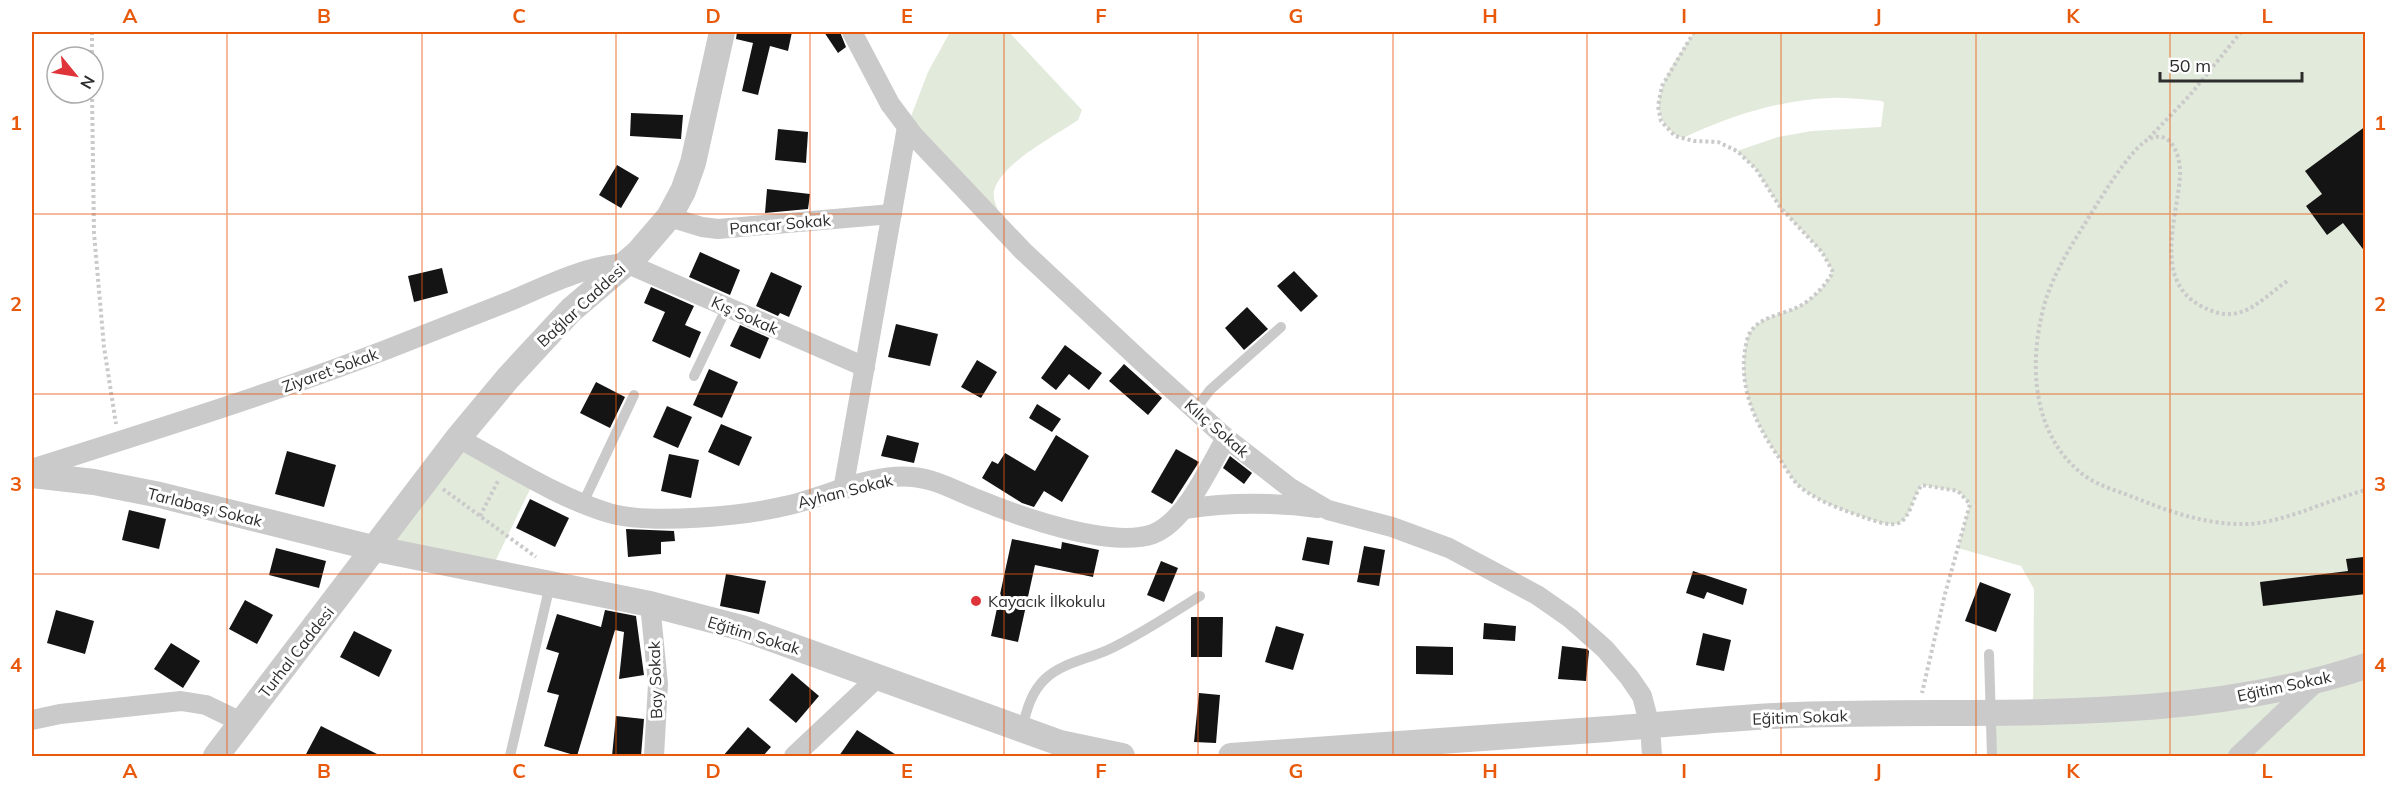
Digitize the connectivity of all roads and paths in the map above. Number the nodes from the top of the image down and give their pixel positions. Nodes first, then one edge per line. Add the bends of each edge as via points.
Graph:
1 (722, 32) edge
2 (852, 32) edge
3 (1694, 32) edge
4 (2241, 32) edge
5 (92, 105) edge
6 (907, 127) junction
7 (2148, 139) junction
8 (892, 214) junction
9 (669, 217) junction
10 (626, 263) junction
11 (2287, 281) dead end
12 (727, 307) junction
13 (1281, 327) dead end
14 (865, 367) junction
15 (694, 376) dead end
16 (634, 395) dead end
17 (1195, 410) junction
18 (459, 438) junction
19 (1226, 438) junction
20 (119, 441) junction
21 (507, 464) junction
22 (32, 469) edge
23 (32, 475) edge
24 (429, 478) junction
25 (843, 490) junction
26 (2366, 490) edge
27 (583, 503) junction
28 (1184, 509) junction
29 (1328, 510) junction
30 (480, 516) junction
31 (376, 549) junction
32 (543, 583) junction
33 (1200, 596) dead end
34 (650, 604) junction
35 (1989, 654) dead end
36 (2366, 666) edge
37 (877, 678) junction
38 (2318, 680) junction
39 (1990, 712) junction
40 (1917, 713) junction
41 (32, 720) edge
42 (241, 722) junction
43 (1650, 726) junction
44 (1022, 729) junction
45 (1321, 753) edge
46 (216, 756) edge
47 (510, 756) edge
48 (654, 756) edge
49 (794, 756) edge
50 (1122, 756) edge
51 (1231, 756) edge
52 (1652, 756) edge
53 (1992, 756) edge
54 (2238, 756) edge

1 - 9 street, Bağlar Caddesi via 693,163
2 - 6 street, Kılıç Sokak via 890,104
3 - 40 path via 1662,86 1658,106 1661,121 1675,136 1718,142 1737,151 1756,169 1780,207 1822,252 1833,272 1826,285 1800,307 1761,320 1747,338 1743,375 1756,421 1797,484 1828,504 1887,524 1897,524 1905,518 1922,485 1958,491 1970,504
4 - 7 path
5 - 20 path via 94,233 104,346
6 - 8 street
6 - 17 street, Kılıç Sokak via 1023,251
7 - 11 path via 2160,136 2175,146 2179,156 2171,251 2184,294 2225,316 2249,308
7 - 26 path via 2124,165 2072,245 2042,312 2035,371 2052,440 2064,457 2097,483 2201,520 2259,522
8 - 9 street, Pancar Sokak via 718,229
8 - 14 street
9 - 10 street, Bağlar Caddesi
10 - 12 street, Kış Sokak
10 - 18 street, Bağlar Caddesi via 543,339
10 - 20 street, Ziyaret Sokak via 596,266 322,374
12 - 14 street, Kış Sokak
12 - 15 lane
13 - 17 lane via 1210,390
14 - 25 street
16 - 27 lane
17 - 19 street, Kılıç Sokak
18 - 21 street, Ayhan Sokak
18 - 24 street, Bağlar Caddesi
19 - 28 street, Ayhan Sokak
19 - 29 street, Kılıç Sokak via 1289,487
20 - 22 street, Ziyaret Sokak
21 - 27 street, Ayhan Sokak
21 - 30 path
23 - 31 street, Tarlabaşı Sokak via 160,495
24 - 30 path
24 - 31 street, Bağlar Caddesi
25 - 27 street, Ayhan Sokak via 759,511 687,516 627,516
25 - 28 street, Ayhan Sokak via 877,480 932,480 1020,516 1112,536 1153,534
28 - 29 street via 1236,502
29 - 43 street, Kılıç Sokak via 1383,524 1449,548 1537,594 1570,618 1629,677 1642,696
30 - 32 path via 542,561
31 - 32 street, Eğitim Sokak
31 - 42 street, Turhal Caddesi
32 - 34 street, Eğitim Sokak
32 - 47 lane
33 - 44 lane via 1110,649 1053,672 1033,695
34 - 37 street, Eğitim Sokak via 742,628
34 - 48 street, Bay Sokak via 658,684
35 - 39 lane
36 - 38 street, Eğitim Sokak
37 - 44 street, Eğitim Sokak
37 - 49 street
38 - 39 street, Eğitim Sokak via 2205,702 2119,711
38 - 54 street
39 - 40 street, Eğitim Sokak
39 - 53 lane
40 - 43 street, Eğitim Sokak via 1796,715
41 - 42 street via 182,701 206,705
42 - 46 street, Turhal Caddesi
43 - 45 street, Eğitim Sokak
43 - 52 street, Kılıç Sokak
44 - 50 street, Eğitim Sokak via 1060,743
45 - 51 street, Eğitim Sokak

